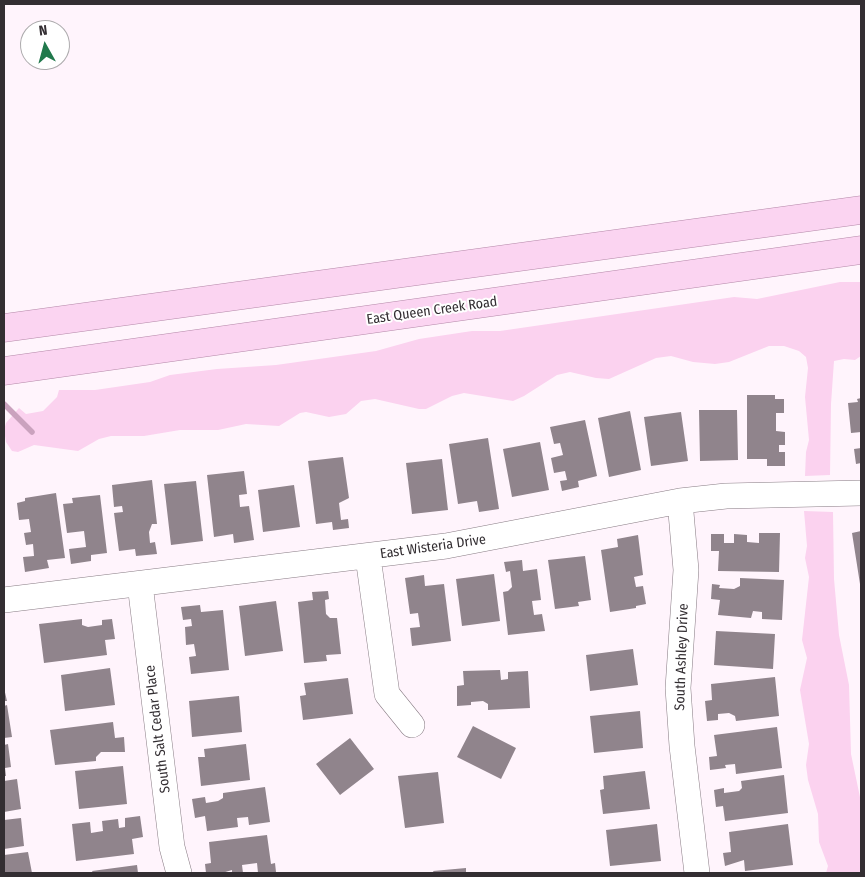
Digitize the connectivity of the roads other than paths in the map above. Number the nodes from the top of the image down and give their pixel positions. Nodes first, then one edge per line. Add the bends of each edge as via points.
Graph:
1 (861, 210) edge
2 (861, 250) edge
3 (4, 328) edge
4 (4, 371) edge
5 (861, 494) edge
6 (680, 501) junction
7 (368, 557) junction
8 (140, 584) junction
9 (4, 600) edge
10 (412, 725) dead end
11 (179, 873) edge
12 (697, 873) edge

1 - 3 main road
2 - 4 main road, East Queen Creek Road
5 - 6 street, East Wisteria Drive via 726,496
6 - 7 street, East Wisteria Drive via 498,538
6 - 12 street, South Ashley Drive via 686,570 678,688
7 - 8 street, East Wisteria Drive
7 - 10 street via 387,694
8 - 9 street, East Wisteria Drive
8 - 11 street, South Salt Cedar Place via 172,847

